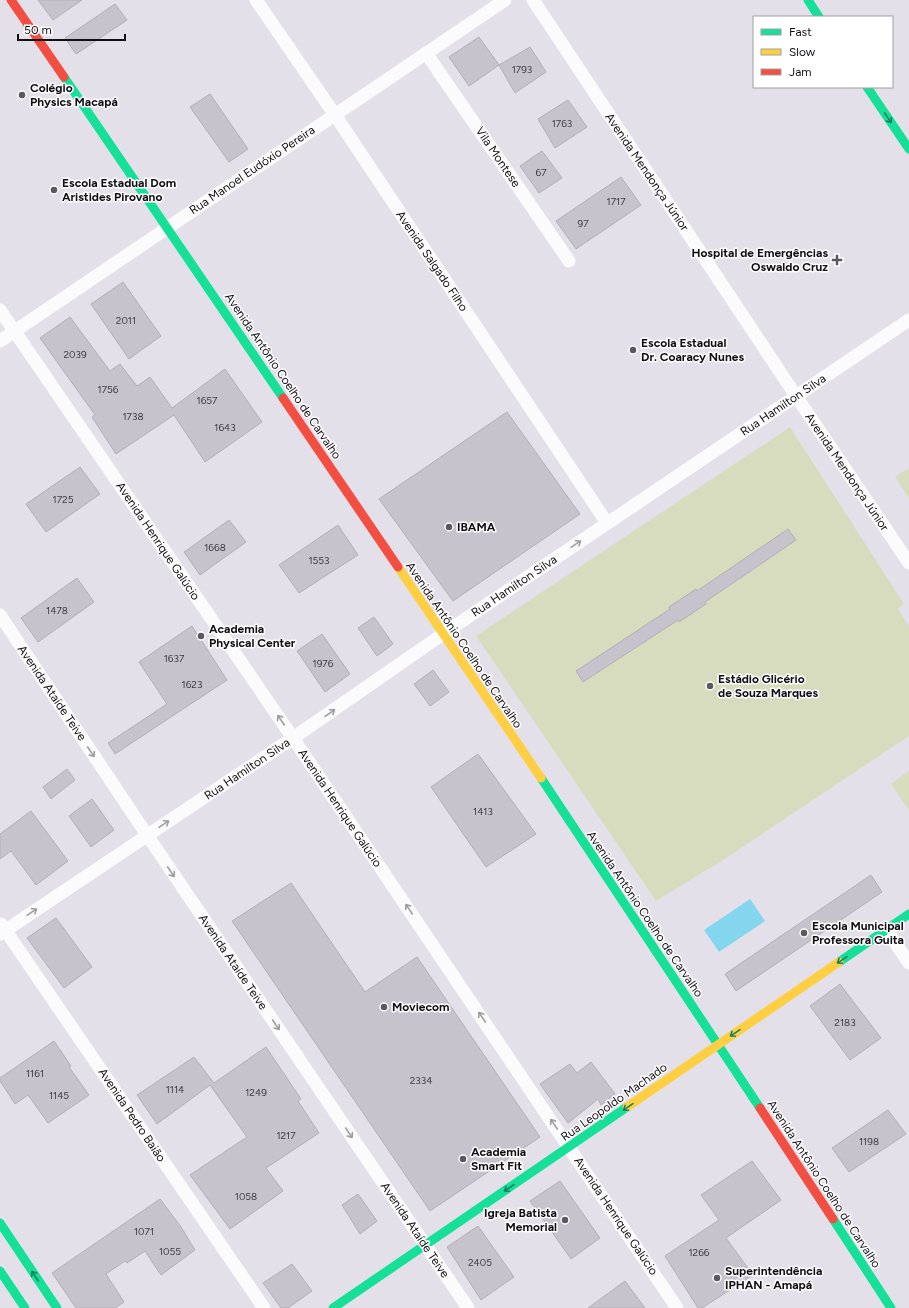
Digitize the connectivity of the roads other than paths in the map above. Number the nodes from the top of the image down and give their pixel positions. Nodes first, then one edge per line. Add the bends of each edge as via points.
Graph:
1 (11, 0) edge
2 (256, 0) edge
3 (505, 0) edge
4 (533, 0) edge
5 (808, 0) edge
6 (818, 16) edge
7 (426, 53) junction
8 (868, 88) edge
9 (334, 114) junction
10 (909, 149) edge
11 (167, 227) junction
12 (569, 261) dead end
13 (0, 310) edge
14 (909, 320) edge
15 (15, 332) junction
16 (0, 341) edge
17 (796, 396) junction
18 (607, 523) junction
19 (909, 563) edge
20 (0, 615) edge
21 (443, 634) junction
22 (293, 738) junction
23 (147, 835) junction
24 (909, 914) edge
25 (2, 929) edge
26 (886, 929) junction
27 (909, 963) edge
28 (719, 1044) junction
29 (570, 1147) junction
30 (2, 1229) edge
31 (426, 1245) junction
32 (0, 1271) edge
33 (24, 1308) edge
34 (57, 1308) edge
35 (264, 1308) edge
36 (333, 1308) edge
37 (468, 1308) edge
38 (677, 1308) edge
39 (891, 1308) edge

1 - 11 street, Avenida Antônio Coelho de Carvalho
2 - 9 street, Avenida Salgado Filho
3 - 7 street, Rua Manoel Eudóxio Pereira
4 - 17 street, Avenida Mendonça Júnior
5 - 6 street
7 - 9 street, Rua Manoel Eudóxio Pereira
7 - 12 street, Vila Montese
8 -> 10 street
9 - 11 street, Rua Manoel Eudóxio Pereira
9 - 18 street, Avenida Salgado Filho
11 - 15 street, Rua Manoel Eudóxio Pereira
11 - 21 street, Avenida Antônio Coelho de Carvalho
13 - 15 street, Avenida Henrique Galúcio
14 - 17 street, Rua Hamilton Silva
15 - 16 street, Rua Manoel Eudóxio Pereira
22 -> 15 street, Avenida Henrique Galúcio
17 - 18 street, Rua Hamilton Silva
17 - 19 street, Avenida Mendonça Júnior
21 -> 18 street, Rua Hamilton Silva
20 -> 23 street, Avenida Ataíde Teive
22 -> 21 street, Rua Hamilton Silva
21 - 28 street, Avenida Antônio Coelho de Carvalho
23 -> 22 street, Rua Hamilton Silva
29 -> 22 street, Avenida Henrique Galúcio
25 -> 23 street, Rua Hamilton Silva
23 -> 31 street, Avenida Ataíde Teive
24 - 26 street, Rua Leopoldo Machado
25 - 35 street, Avenida Pedro Baião
26 - 27 street
26 -> 28 street, Rua Leopoldo Machado
28 -> 29 street, Rua Leopoldo Machado
28 - 39 street, Avenida Antônio Coelho de Carvalho
29 -> 31 street, Rua Leopoldo Machado
29 - 38 street, Avenida Henrique Galúcio
34 -> 30 street
31 - 36 street, Rua Leopoldo Machado
31 - 37 street, Avenida Ataíde Teive
32 - 33 street

